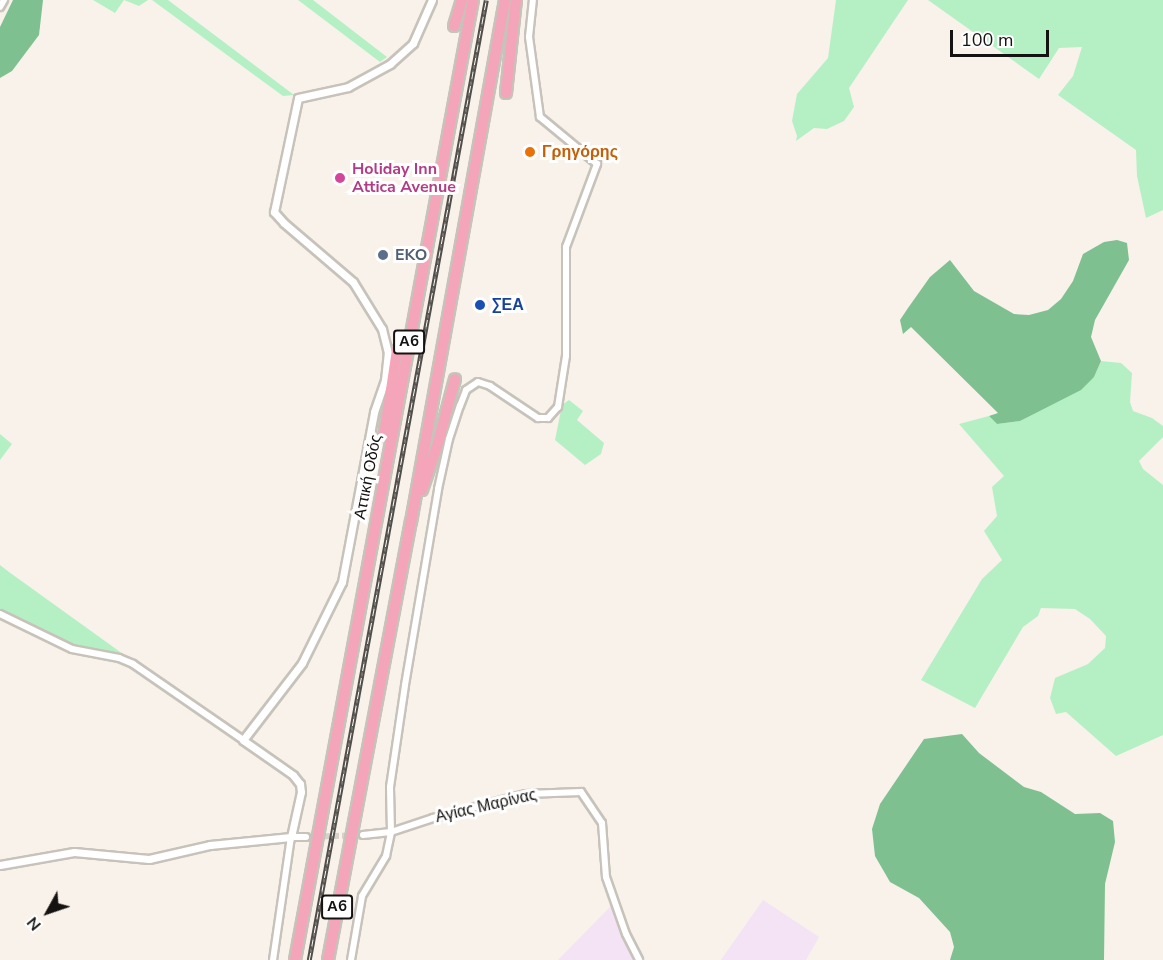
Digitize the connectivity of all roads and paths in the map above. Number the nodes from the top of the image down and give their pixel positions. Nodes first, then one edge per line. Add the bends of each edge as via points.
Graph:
1 (4, 0) edge
2 (432, 0) edge
3 (462, 0) edge
4 (473, 0) edge
5 (505, 0) edge
6 (516, 0) edge
7 (533, 0) edge
8 (0, 7) edge
9 (454, 26) dead end
10 (506, 93) dead end
11 (397, 350) dead end
12 (455, 379) dead end
13 (411, 522) junction
14 (362, 593) junction
15 (0, 614) edge
16 (243, 740) junction
17 (391, 832) junction
18 (363, 835) tunnel mouth
19 (291, 837) junction
20 (306, 837) tunnel mouth
21 (0, 865) edge
22 (273, 960) edge
23 (295, 960) edge
24 (328, 960) edge
25 (351, 960) edge
26 (639, 960) edge

1 - 8 street
2 - 16 street via 413,42 390,64 348,87 298,98 274,212 341,271 362,295 387,342 387,370 374,412 342,582 302,663
3 - 9 highway
4 - 14 highway, Αττική Οδός / Α6
5 - 13 highway, Α6
6 - 10 highway
7 - 17 street via 529,37 540,117 597,164 566,247 566,356 560,397 553,414 538,418 490,386 478,382 466,390 449,438 438,489 410,652 390,787
11 - 14 highway via 365,538
12 - 13 highway
13 - 24 highway, Α6
14 - 23 highway, Αττική Οδός / Α6
15 - 16 street via 58,644 133,664
16 - 19 street via 300,784
17 - 18 street
17 - 25 street via 386,856 362,896
17 - 26 street, Αγίας Μαρίνας via 526,794 581,792 602,823 606,877
19 - 20 street
19 - 21 street via 210,845 149,859 74,852
19 - 22 street

